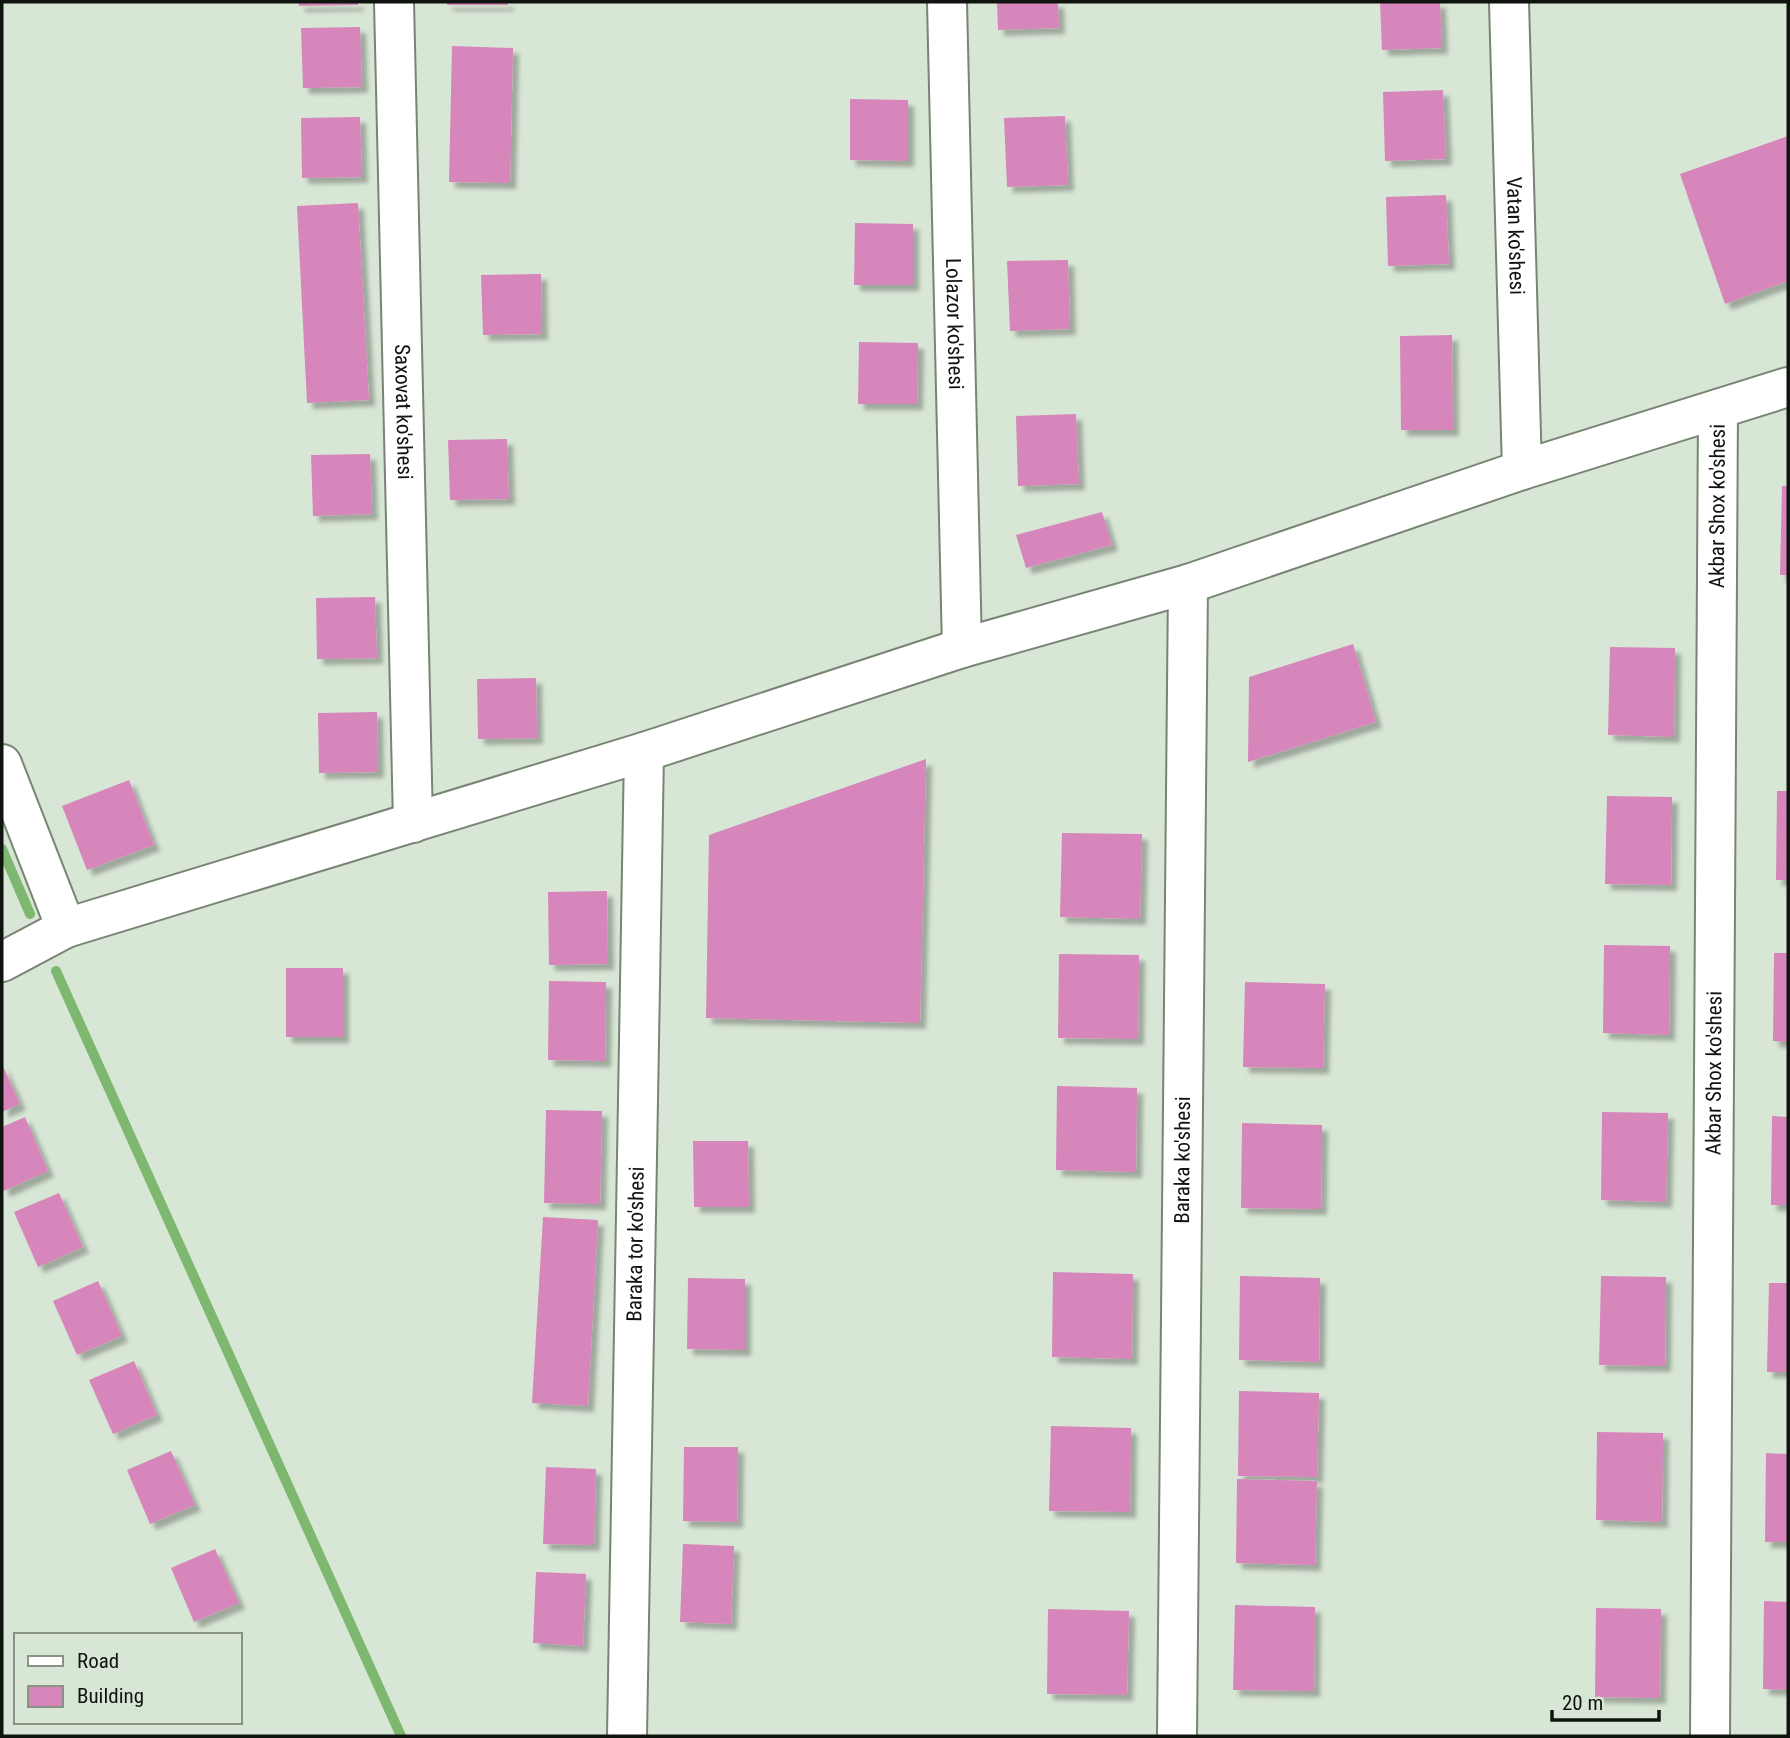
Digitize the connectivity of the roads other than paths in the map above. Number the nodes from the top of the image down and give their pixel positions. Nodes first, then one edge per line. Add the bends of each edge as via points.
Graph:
1 (394, 2) edge
2 (947, 2) edge
3 (1509, 2) edge
4 (1788, 387) edge
5 (1718, 409) junction
6 (1522, 470) junction
7 (1188, 584) junction
8 (962, 648) junction
9 (644, 752) junction
10 (2, 764) edge
11 (413, 823) junction
12 (66, 928) junction
13 (2, 962) edge
14 (627, 1736) edge
15 (1177, 1736) edge
16 (1710, 1736) edge

1 - 11 street, Saxovat ko'shesi
2 - 8 street, Lolazor ko'shesi
3 - 6 street, Vatan ko'shesi
4 - 5 street
5 - 6 street
5 - 16 street, Akbar Shox ko'shesi
6 - 7 street
7 - 8 street
7 - 15 street, Baraka ko'shesi
8 - 9 street
9 - 11 street
9 - 14 street, Baraka tor ko'shesi
10 - 12 street
11 - 12 street
12 - 13 street

